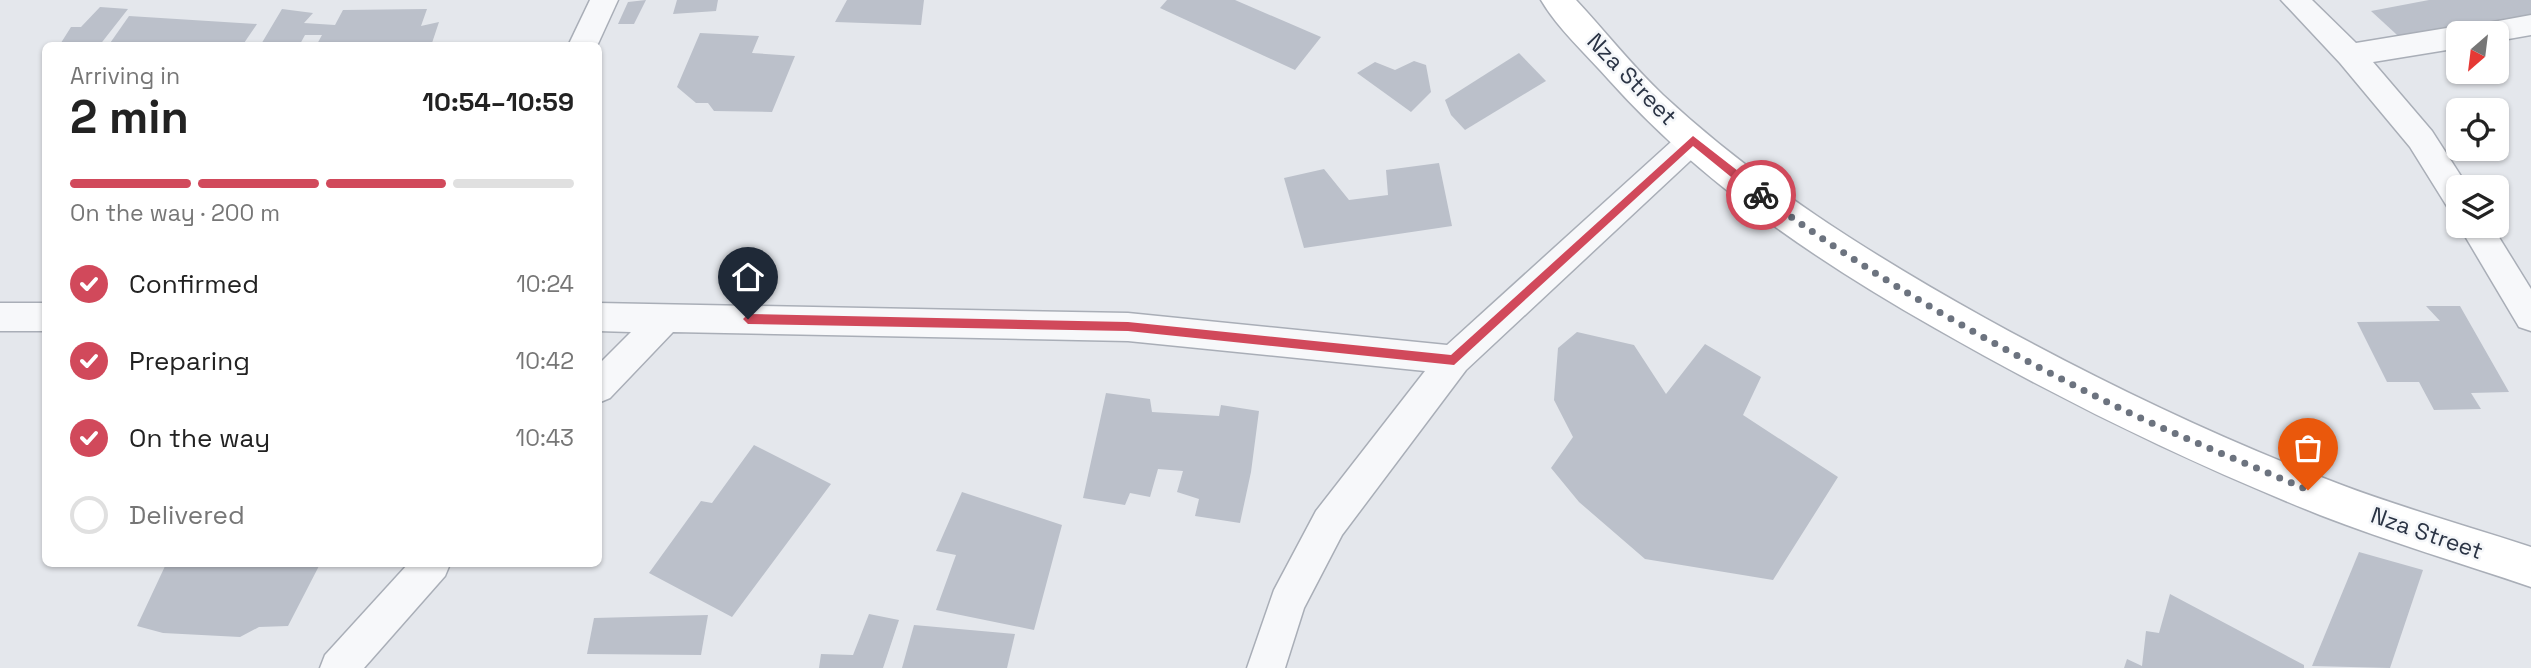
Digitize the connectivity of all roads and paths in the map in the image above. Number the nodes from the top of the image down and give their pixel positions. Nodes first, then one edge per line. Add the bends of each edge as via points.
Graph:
1 (604, 0) edge
2 (1557, 0) edge
3 (2295, 0) edge
4 (2531, 25) edge
5 (2510, 28) edge
6 (2446, 39) edge
7 (584, 42) edge
8 (2350, 55) junction
9 (1693, 140) junction
10 (2446, 178) edge
11 (2482, 238) edge
12 (0, 317) edge
13 (42, 317) edge
14 (602, 317) edge
15 (667, 317) junction
16 (2531, 317) edge
17 (1454, 360) junction
18 (602, 384) edge
19 (429, 567) edge
20 (2531, 567) edge
21 (339, 668) edge
22 (1266, 668) edge

1 - 7 street
2 - 9 street, Nza Street via 1650,103
3 - 8 street
4 - 5 street
6 - 8 street
8 - 10 street via 2421,139
9 - 17 street
9 - 20 street, Nza Street via 1812,233 1902,291 2133,415 2333,501
11 - 16 street
12 - 13 street
14 - 15 street
15 - 17 street via 1128,327
15 - 18 street
17 - 22 street via 1329,523 1287,603
19 - 21 street

